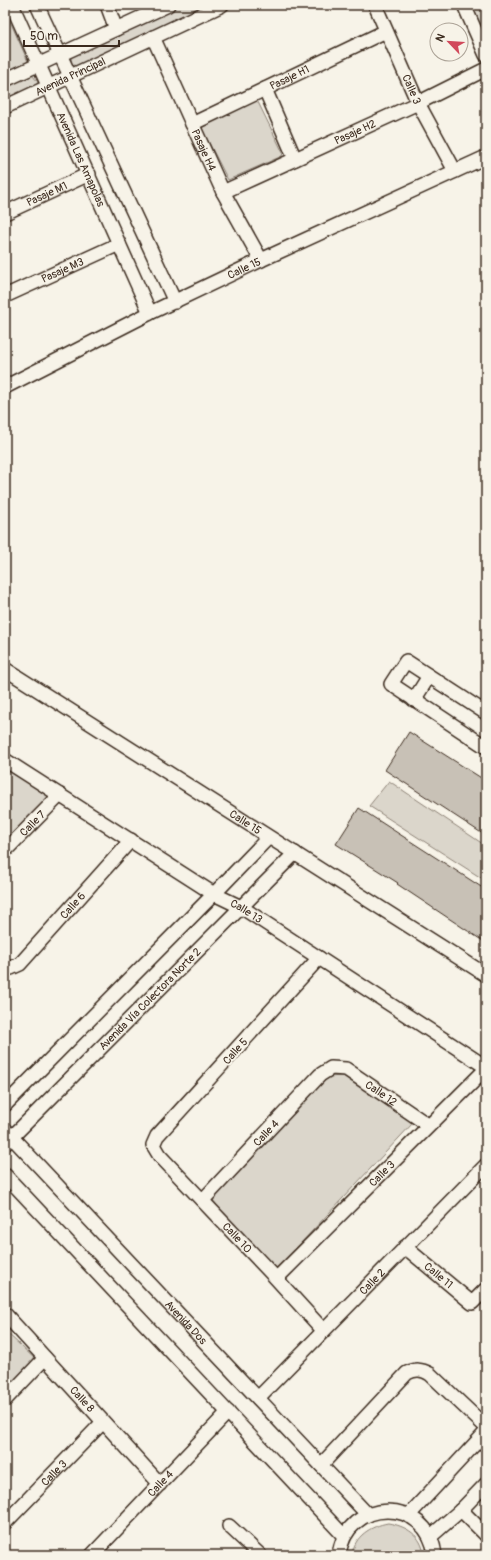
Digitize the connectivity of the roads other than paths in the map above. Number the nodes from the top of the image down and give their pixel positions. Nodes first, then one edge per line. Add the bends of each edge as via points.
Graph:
1 (12, 5) edge
2 (37, 5) edge
3 (107, 5) edge
4 (168, 5) edge
5 (222, 5) edge
6 (375, 5) edge
7 (464, 5) edge
8 (116, 29) junction
9 (386, 32) junction
10 (153, 37) junction
11 (60, 54) junction
12 (486, 55) edge
13 (38, 64) junction
14 (486, 69) edge
15 (70, 77) junction
16 (5, 80) edge
17 (49, 86) junction
18 (265, 90) junction
19 (418, 103) junction
20 (5, 107) edge
21 (192, 124) junction
22 (486, 157) edge
23 (295, 159) junction
24 (455, 171) junction
25 (89, 174) junction
26 (223, 192) junction
27 (5, 213) edge
28 (120, 244) junction
29 (261, 260) junction
30 (5, 296) edge
31 (175, 302) junction
32 (150, 313) junction
33 (5, 387) edge
34 (5, 669) edge
35 (430, 676) junction
36 (414, 700) junction
37 (486, 713) edge
38 (486, 747) edge
39 (5, 760) edge
40 (60, 795) junction
41 (268, 838) junction
42 (131, 840) junction
43 (5, 852) edge
44 (295, 853) junction
45 (214, 894) junction
46 (241, 907) junction
47 (319, 958) junction
48 (8, 967) edge
49 (486, 975) edge
50 (331, 1068) joint
51 (486, 1068) edge
52 (5, 1105) edge
53 (428, 1125) junction
54 (7, 1137) edge
55 (153, 1145) joint
56 (486, 1165) edge
57 (5, 1175) edge
58 (203, 1200) junction
59 (405, 1247) junction
60 (276, 1278) junction
61 (486, 1289) edge
62 (5, 1314) edge
63 (323, 1330) junction
64 (45, 1358) junction
65 (258, 1398) junction
66 (5, 1400) edge
67 (228, 1412) junction
68 (103, 1422) junction
69 (486, 1427) edge
70 (486, 1432) edge
71 (321, 1465) junction
72 (160, 1484) junction
73 (486, 1484) edge
74 (461, 1510) junction
75 (368, 1515) junction
76 (408, 1516) junction
77 (5, 1523) edge
78 (228, 1526) dead end
79 (486, 1535) edge
80 (344, 1536) junction
81 (430, 1536) junction
82 (92, 1555) edge
83 (260, 1555) edge
84 (338, 1555) edge
85 (435, 1555) edge

1 - 13 street, Avenida Las Amapolas
2 - 11 street
3 - 8 street
4 - 8 street
5 - 10 street, Avenida Principal
6 - 9 street, Calle 3
7 - 12 street
8 - 11 street
9 - 18 street, Pasaje H1
9 - 19 street, Calle 3
10 - 15 street, Avenida Principal
10 - 21 street, Pasaje H4
11 - 13 street
11 - 15 street
13 - 16 street
13 - 17 street, Avenida Las Amapolas
14 - 19 street, Pasaje H2
15 - 17 street, Avenida Principal
15 - 31 street
17 - 20 street, Avenida Principal
17 - 25 street, Avenida Las Amapolas
18 - 21 street, Pasaje H1
18 - 23 street
19 - 23 street, Pasaje H2
19 - 24 street, Calle 3
21 - 26 street, Pasaje H4
22 - 24 street, Calle 15
23 - 26 street, Pasaje H2
24 - 29 street, Calle 15
25 - 27 street, Pasaje M1
25 - 28 street, Avenida Las Amapolas
26 - 29 street, Pasaje H4
28 - 30 street, Pasaje M3
28 - 32 street, Avenida Las Amapolas
29 - 31 street, Calle 15
31 - 32 street, Calle 15
32 - 33 street, Calle 15
34 - 41 street, Calle 15
35 - 36 street
35 - 36 street via 406,661 391,684
35 - 37 street
36 - 38 street
39 - 40 street, Calle 13
40 - 42 street, Calle 13
40 - 43 street, Calle 7
41 - 44 street, Calle 15
41 - 45 street
42 - 45 street, Calle 13
42 - 48 street, Calle 6 via 20,964
44 - 46 street, Avenida Vía Colectora Norte 2
44 - 49 street, Calle 15
45 - 46 street, Calle 13
45 - 52 street
46 - 47 street, Calle 13
46 - 54 street, Avenida Vía Colectora Norte 2
47 - 51 street, Calle 13
47 - 55 street, Calle 5 via 157,1136
50 - 53 street, Calle 12 via 346,1069
50 - 58 street, Calle 4 via 320,1075
51 - 53 street, Calle 3
53 - 60 street, Calle 3
54 - 65 street, Avenida Dos
55 - 58 street, Calle 10 via 159,1155
56 - 59 street, Calle 2
57 - 67 street
58 - 60 street, Calle 10
59 - 61 street, Calle 11 via 472,1303
59 - 63 street, Calle 2
60 - 63 street, Calle 10
62 - 64 street, Calle 8
63 - 65 street, Calle 2
64 - 66 street
64 - 68 street, Calle 8
65 - 71 street, Avenida Dos
67 - 72 street, Calle 4
67 - 80 street
68 - 72 street, Calle 8
68 - 77 street, Calle 3
69 - 71 street via 430,1374 416,1369 407,1373
70 - 76 street
71 - 75 street, Avenida Dos
72 - 82 street, Calle 4
73 - 74 street
74 - 79 street
74 - 81 street
75 - 76 street via 392,1511
75 - 80 street via 354,1523
76 - 81 street via 421,1524
78 - 83 street
80 - 84 street
81 - 85 street

